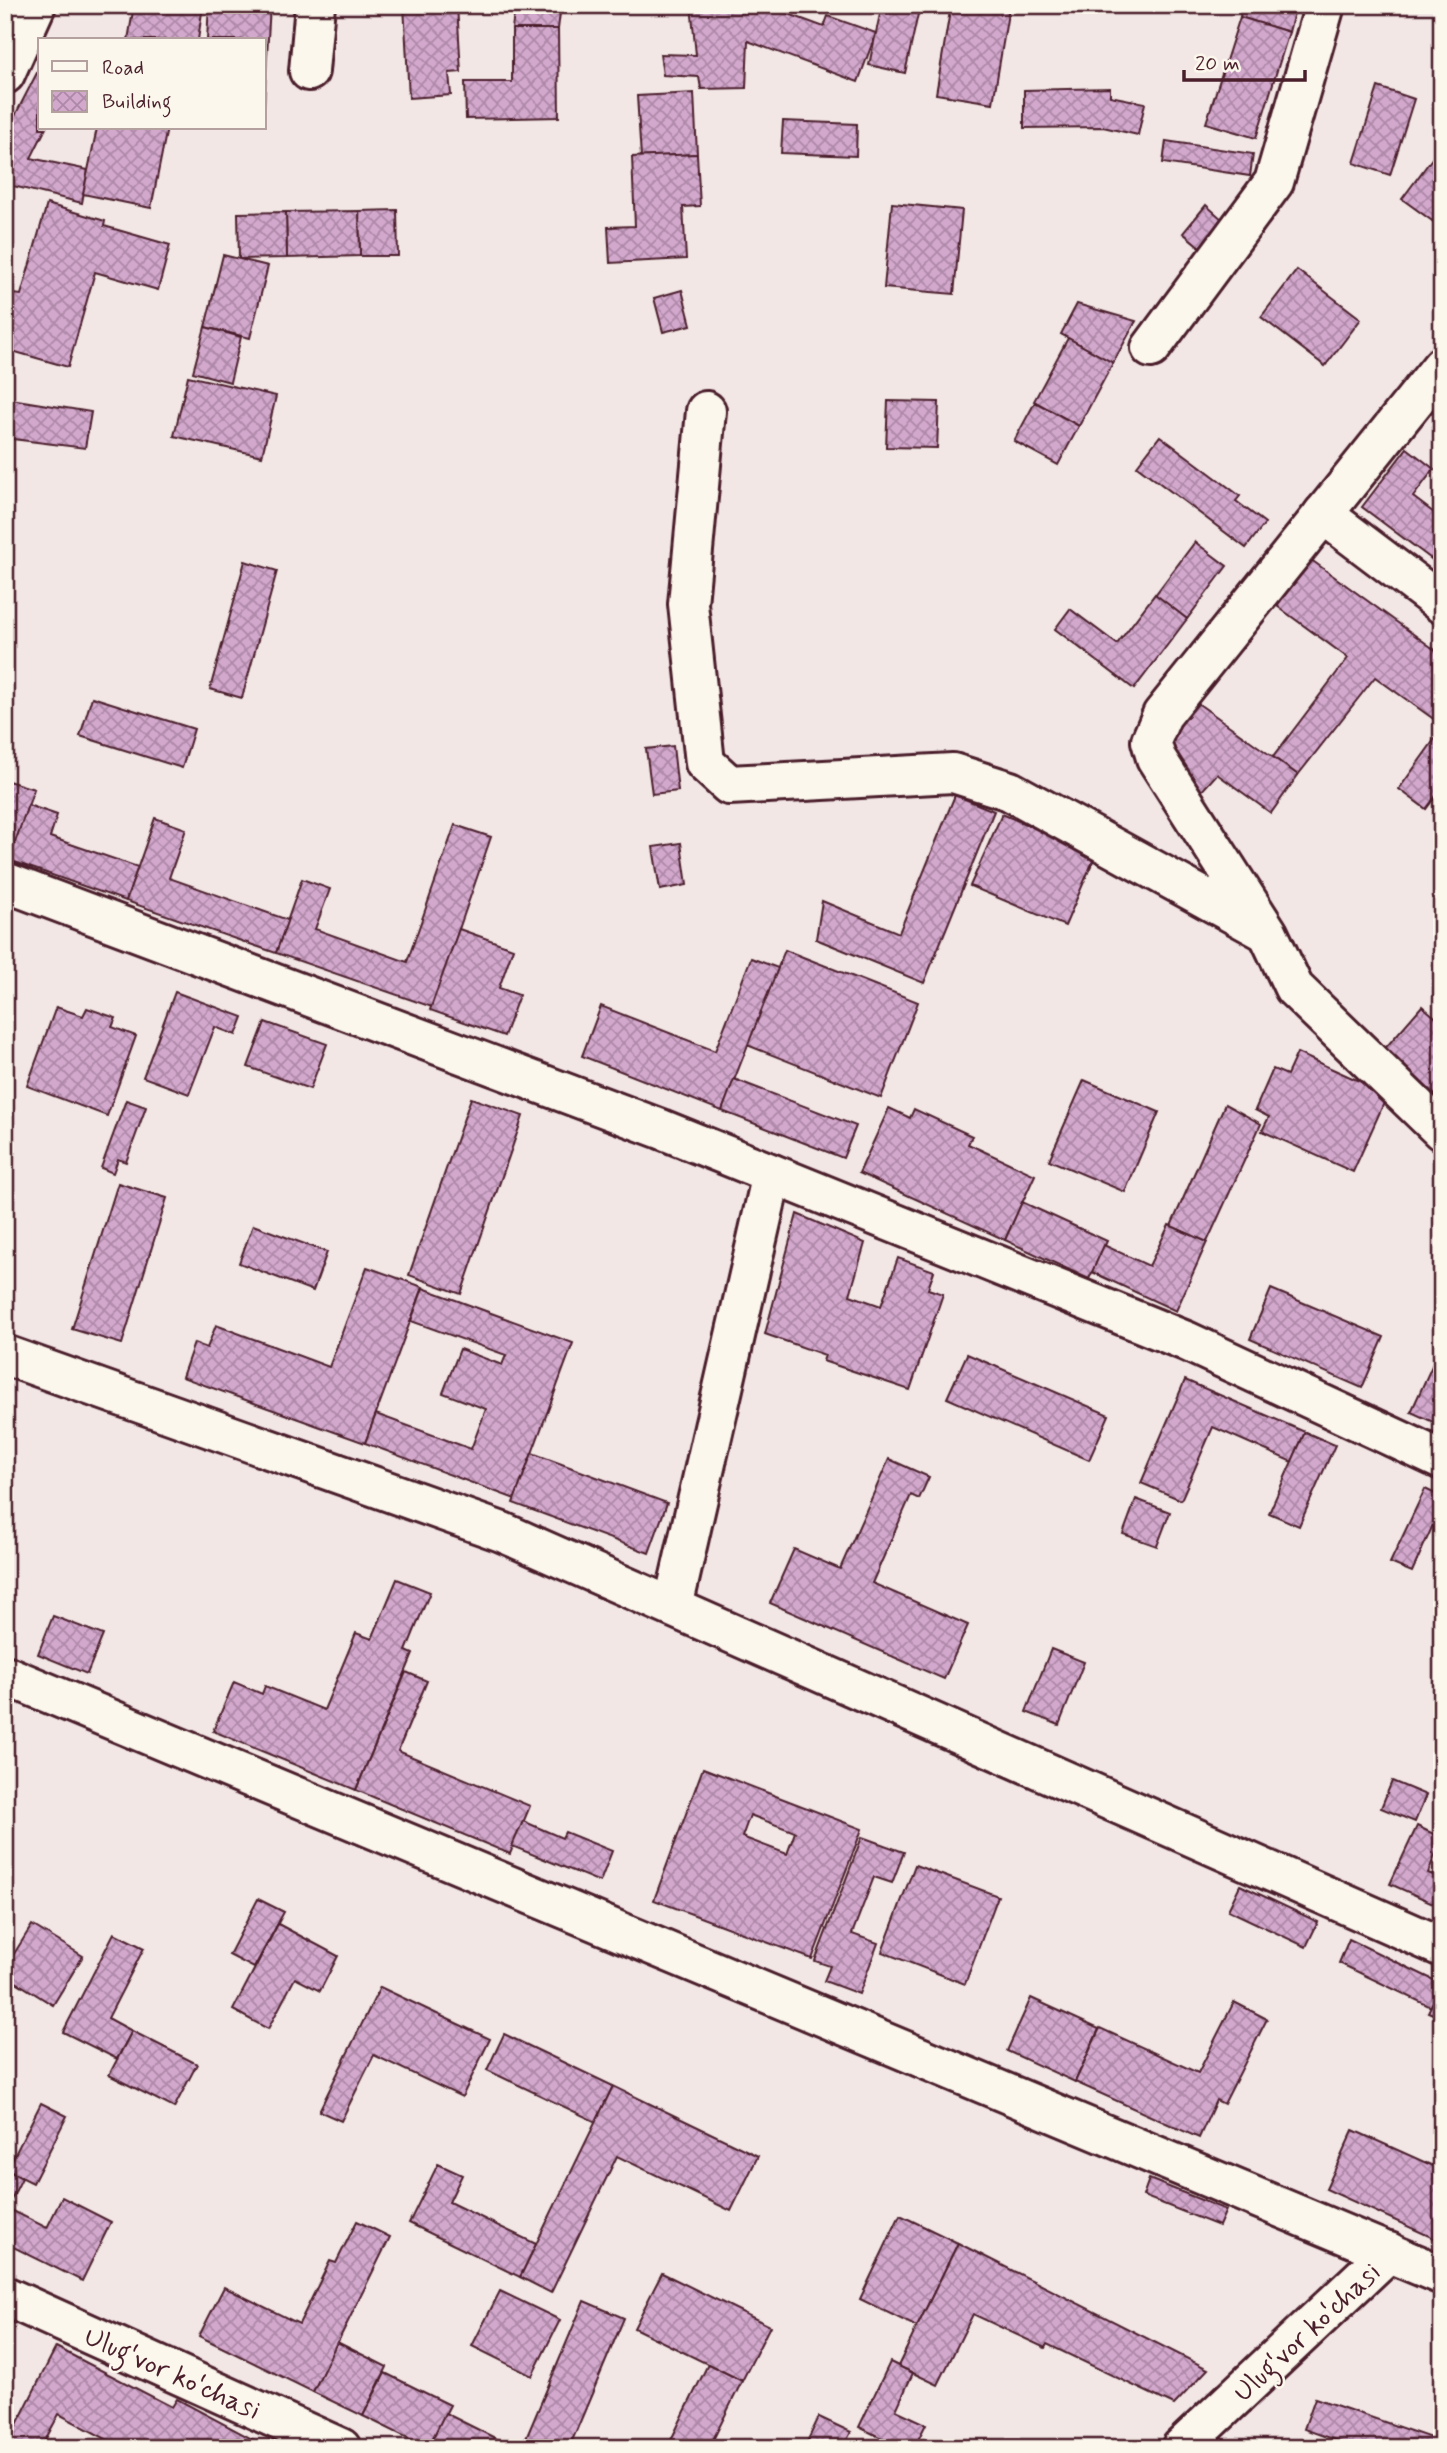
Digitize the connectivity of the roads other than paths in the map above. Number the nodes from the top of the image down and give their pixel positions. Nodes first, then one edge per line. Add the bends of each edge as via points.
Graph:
1 (36, 5) edge
2 (315, 5) edge
3 (1325, 5) edge
4 (309, 71) dead end
5 (5, 74) edge
6 (1150, 348) dead end
7 (1442, 366) edge
8 (706, 411) dead end
9 (1322, 514) junction
10 (1442, 604) edge
11 (5, 882) edge
12 (1268, 933) junction
13 (1442, 1131) edge
14 (772, 1174) junction
15 (5, 1355) edge
16 (1442, 1460) edge
17 (673, 1607) junction
18 (5, 1675) edge
19 (1442, 1947) edge
20 (1389, 2252) junction
21 (1442, 2274) edge
22 (5, 2296) edge
23 (341, 2448) edge
24 (1181, 2448) edge

1 - 5 street
2 - 4 street
3 - 6 street via 1274,182
7 - 9 street
8 - 12 street via 688,604 705,763 729,785 953,773 1010,791
9 - 10 street
9 - 12 street via 1161,715 1151,741 1156,758
11 - 14 street
12 - 13 street via 1294,988
14 - 16 street via 1186,1340
14 - 17 street
15 - 17 street via 502,1532
17 - 19 street
18 - 20 street
20 - 21 street, Ulugʻvor koʻchasi
20 - 24 street, Ulugʻvor koʻchasi
22 - 23 street, Ulugʻvor koʻchasi

